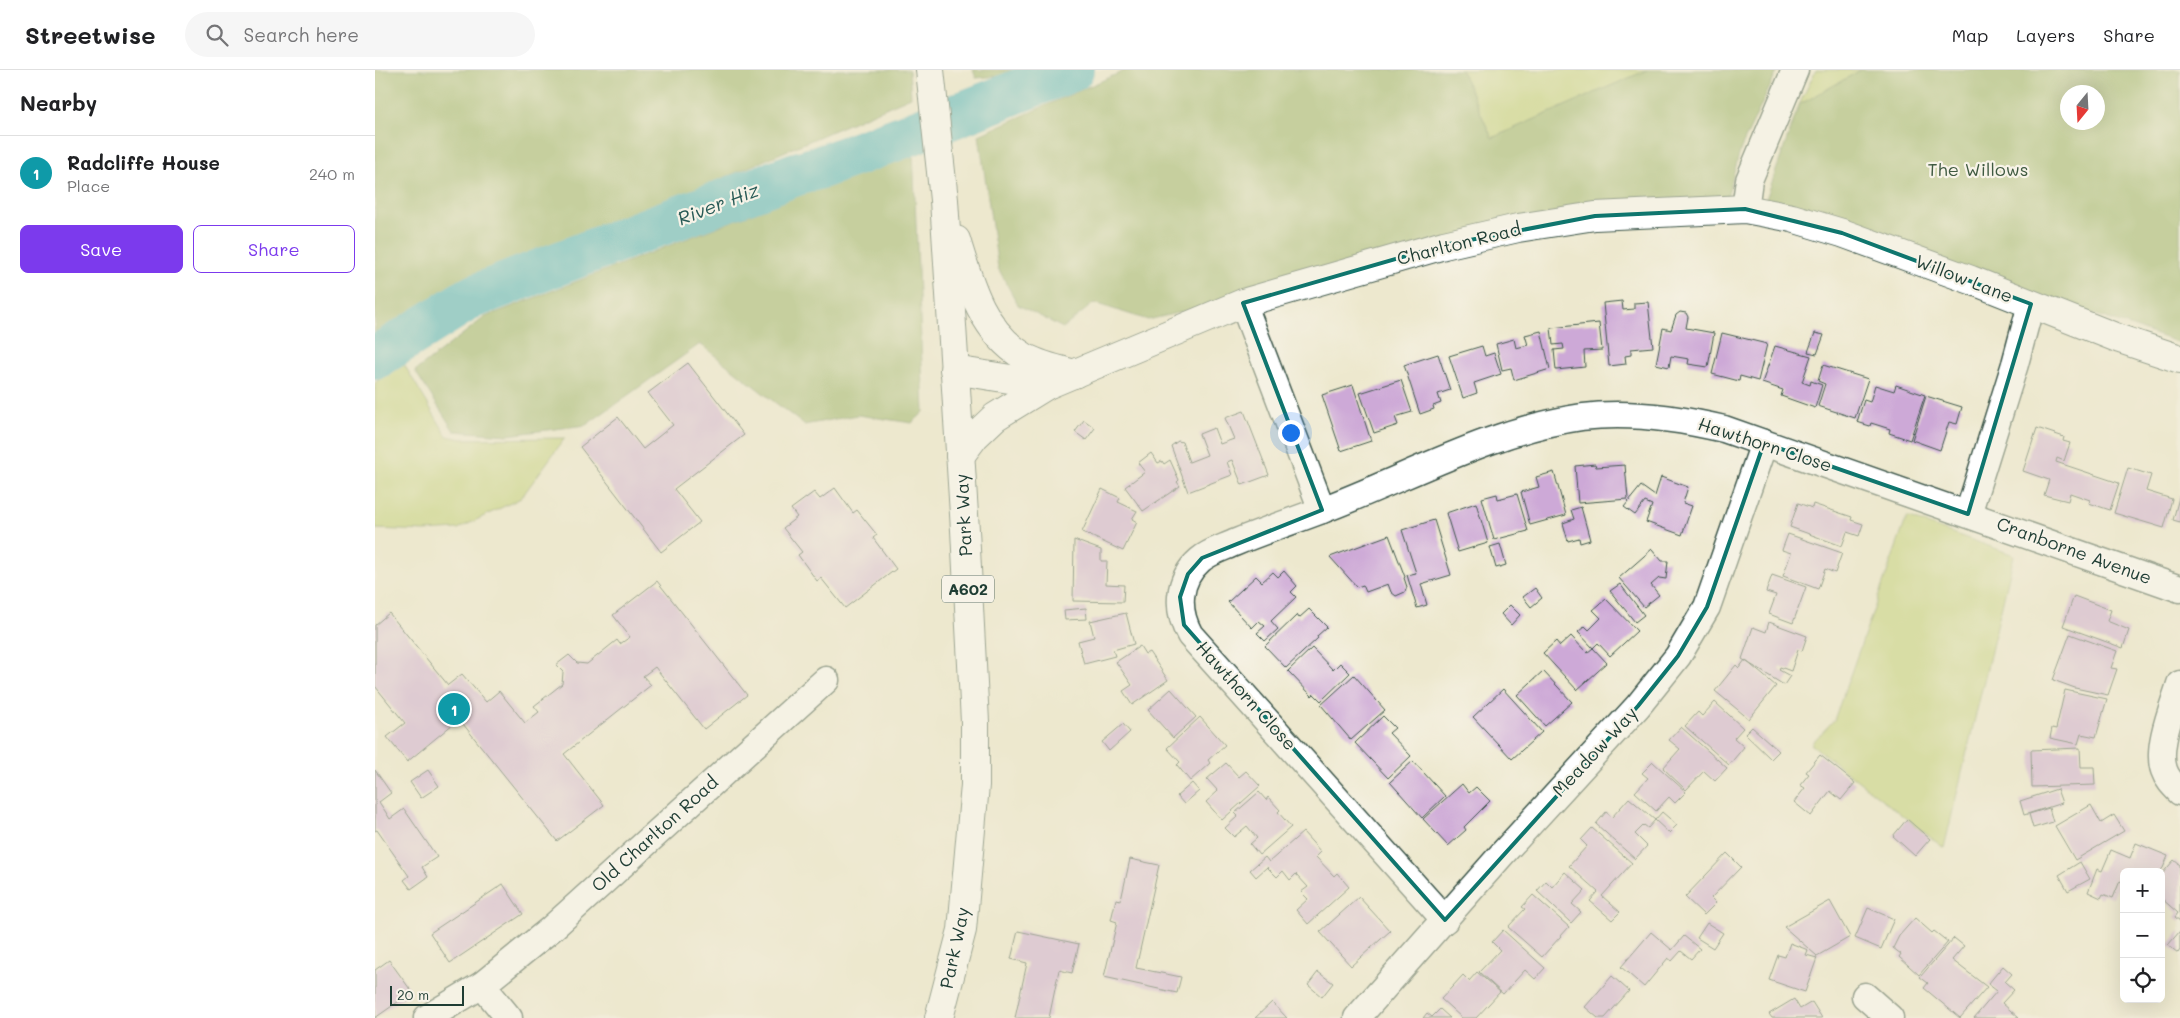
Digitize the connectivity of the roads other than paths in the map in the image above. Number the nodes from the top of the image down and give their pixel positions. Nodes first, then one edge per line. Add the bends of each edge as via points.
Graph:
1 (1795, 70) edge
2 (932, 83) edge
3 (944, 200) junction
4 (1745, 209) junction
5 (1243, 303) junction
6 (2031, 304) junction
7 (2180, 359) edge
8 (954, 370) junction
9 (1074, 374) junction
10 (1047, 385) junction
11 (1764, 443) junction
12 (961, 456) junction
13 (1323, 510) junction
14 (1968, 514) junction
15 (2180, 589) edge
16 (826, 680) dead end
17 (2180, 684) edge
18 (2180, 792) edge
19 (1445, 920) junction
20 (482, 985) junction
21 (1865, 996) dead end
22 (427, 1018) edge
23 (509, 1018) edge
24 (939, 1018) edge
25 (1357, 1018) edge
26 (1890, 1018) edge

1 - 4 street via 1749,180
2 - 3 street, Park Way / A602
3 - 8 street, Park Way / A602
3 - 9 street via 973,292 984,315 1003,339 1024,357
4 - 5 street, Charlton Road via 1595,216 1518,228 1443,245
4 - 6 street, Willow Lane via 1793,218 1842,233
5 - 9 street, Charlton Road
5 - 13 street
6 - 7 street, Willow Lane
6 - 14 street
8 - 10 street
8 - 12 street, Park Way / A602
9 - 10 street, Charlton Road
10 - 12 street, Charlton Road via 995,417 975,436
11 - 13 street, Hawthorn Close via 1692,421 1623,414 1583,417 1485,443
11 - 14 street, Hawthorn Close
11 - 19 street, Meadow Way via 1707,607 1678,656 1638,706
12 - 24 street, Park Way / A602 via 975,722 975,785 962,930
13 - 19 street, Hawthorn Close via 1201,558 1188,574 1180,597 1184,625
14 - 15 street, Cranborne Avenue
16 - 20 street, Old Charlton Road via 553,926
17 - 18 street via 2164,739 2162,758 2167,777
19 - 25 street, Meadow Way
20 - 22 street, Old Charlton Road
20 - 23 street
21 - 26 street

